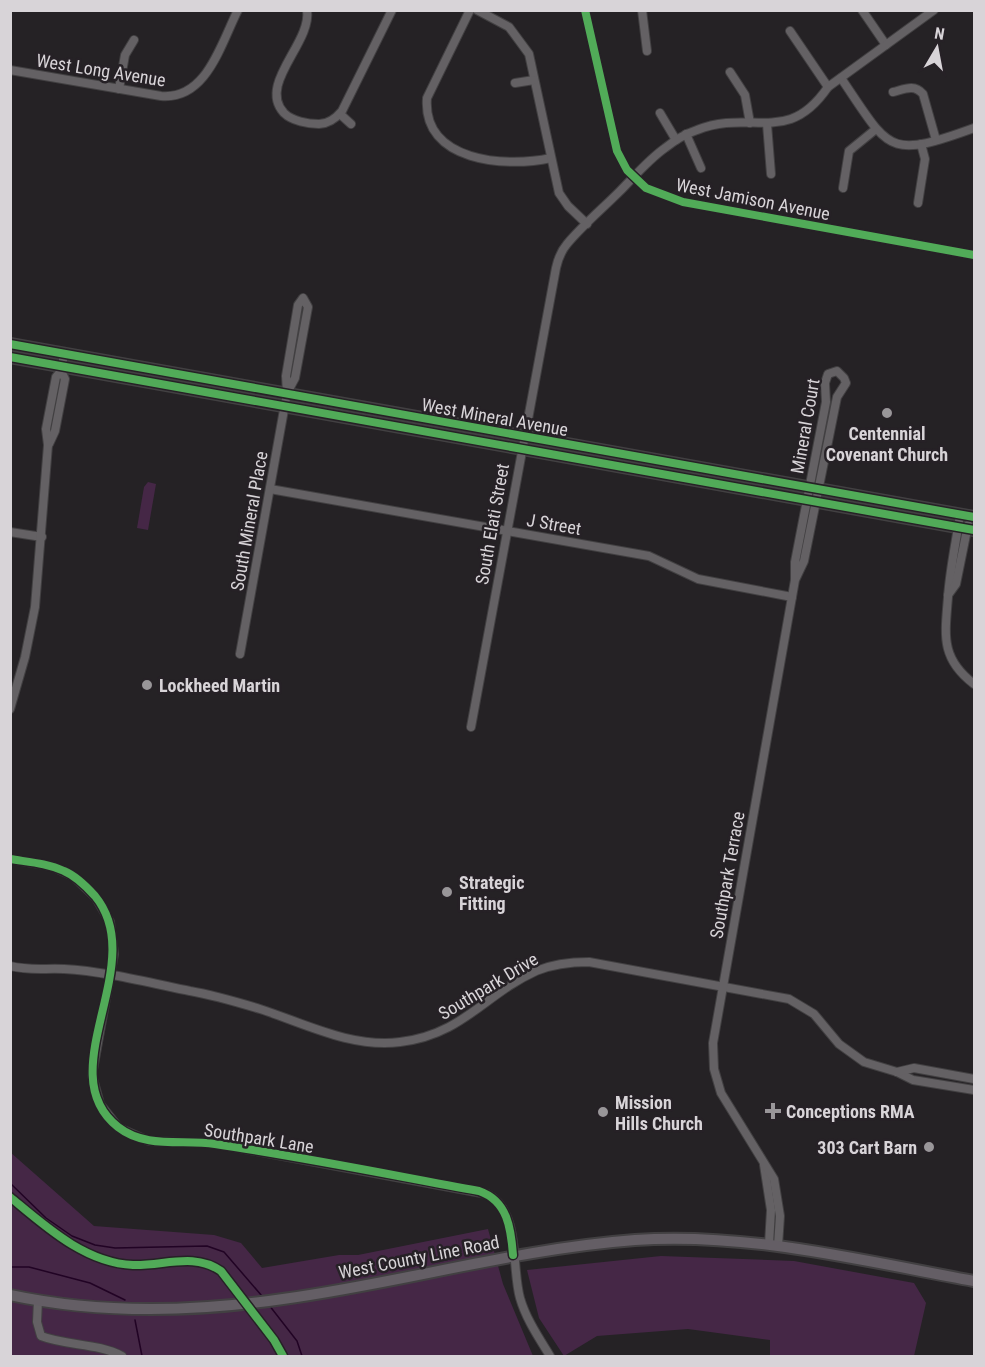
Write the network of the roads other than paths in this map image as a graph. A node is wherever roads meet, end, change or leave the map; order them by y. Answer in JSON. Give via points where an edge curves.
{"nodes":[{"id":1,"x":238,"y":10,"type":"edge"},
{"id":2,"x":308,"y":10,"type":"edge"},
{"id":3,"x":392,"y":10,"type":"edge"},
{"id":4,"x":470,"y":10,"type":"edge"},
{"id":5,"x":477,"y":10,"type":"edge"},
{"id":6,"x":585,"y":10,"type":"edge"},
{"id":7,"x":642,"y":10,"type":"edge"},
{"id":8,"x":862,"y":10,"type":"edge"},
{"id":9,"x":934,"y":10,"type":"edge"},
{"id":10,"x":790,"y":31,"type":"dead end"},
{"id":11,"x":134,"y":40,"type":"dead end"},
{"id":12,"x":886,"y":45,"type":"junction"},
{"id":13,"x":647,"y":51,"type":"dead end"},
{"id":14,"x":10,"y":70,"type":"edge"},
{"id":15,"x":730,"y":72,"type":"dead end"},
{"id":16,"x":841,"y":78,"type":"junction"},
{"id":17,"x":534,"y":80,"type":"junction"},
{"id":18,"x":515,"y":83,"type":"dead end"},
{"id":19,"x":828,"y":87,"type":"junction"},
{"id":20,"x":119,"y":89,"type":"junction"},
{"id":21,"x":893,"y":92,"type":"dead end"},
{"id":22,"x":660,"y":113,"type":"dead end"},
{"id":23,"x":340,"y":114,"type":"junction"},
{"id":24,"x":750,"y":123,"type":"junction"},
{"id":25,"x":351,"y":124,"type":"dead end"},
{"id":26,"x":767,"y":124,"type":"junction"},
{"id":27,"x":975,"y":128,"type":"edge"},
{"id":28,"x":876,"y":129,"type":"junction"},
{"id":29,"x":686,"y":134,"type":"junction"},
{"id":30,"x":676,"y":140,"type":"junction"},
{"id":31,"x":936,"y":140,"type":"junction"},
{"id":32,"x":921,"y":144,"type":"junction"},
{"id":33,"x":551,"y":158,"type":"junction"},
{"id":34,"x":701,"y":168,"type":"dead end"},
{"id":35,"x":771,"y":174,"type":"dead end"},
{"id":36,"x":634,"y":177,"type":"junction"},
{"id":37,"x":843,"y":188,"type":"dead end"},
{"id":38,"x":918,"y":203,"type":"dead end"},
{"id":39,"x":587,"y":224,"type":"junction"},
{"id":40,"x":975,"y":255,"type":"edge"},
{"id":41,"x":10,"y":344,"type":"edge"},
{"id":42,"x":64,"y":354,"type":"junction"},
{"id":43,"x":10,"y":357,"type":"edge"},
{"id":44,"x":61,"y":369,"type":"junction"},
{"id":45,"x":287,"y":393,"type":"junction"},
{"id":46,"x":285,"y":406,"type":"junction"},
{"id":47,"x":524,"y":437,"type":"junction"},
{"id":48,"x":521,"y":449,"type":"junction"},
{"id":49,"x":270,"y":489,"type":"junction"},
{"id":50,"x":814,"y":489,"type":"junction"},
{"id":51,"x":811,"y":501,"type":"junction"},
{"id":52,"x":968,"y":516,"type":"edge"},
{"id":53,"x":967,"y":528,"type":"edge"},
{"id":54,"x":506,"y":531,"type":"junction"},
{"id":55,"x":10,"y":532,"type":"edge"},
{"id":56,"x":42,"y":537,"type":"junction"},
{"id":57,"x":792,"y":597,"type":"junction"},
{"id":58,"x":240,"y":654,"type":"dead end"},
{"id":59,"x":975,"y":684,"type":"edge"},
{"id":60,"x":10,"y":709,"type":"edge"},
{"id":61,"x":471,"y":727,"type":"dead end"},
{"id":62,"x":10,"y":859,"type":"edge"},
{"id":63,"x":10,"y":966,"type":"edge"},
{"id":64,"x":109,"y":977,"type":"junction"},
{"id":65,"x":723,"y":986,"type":"junction"},
{"id":66,"x":897,"y":1072,"type":"junction"},
{"id":67,"x":975,"y":1079,"type":"edge"},
{"id":68,"x":975,"y":1090,"type":"edge"},
{"id":69,"x":773,"y":1245,"type":"junction"},
{"id":70,"x":513,"y":1255,"type":"junction"},
{"id":71,"x":975,"y":1281,"type":"edge"},
{"id":72,"x":10,"y":1295,"type":"edge"},
{"id":73,"x":38,"y":1300,"type":"junction"},
{"id":74,"x":122,"y":1356,"type":"edge"},
{"id":75,"x":550,"y":1356,"type":"edge"}],
"edges":[{"from":1,"to":20,"type":"street","name":"West Long Avenue","via":[[205,75],[187,92],[167,97]]},
{"from":2,"to":23,"type":"street","via":[[307,26],[276,90],[282,111],[297,121],[320,124]]},
{"from":3,"to":23,"type":"street"},
{"from":4,"to":33,"type":"street","via":[[427,98],[433,129],[449,147],[470,155],[519,164]]},
{"from":5,"to":17,"type":"street","via":[[517,36],[529,54]]},
{"from":6,"to":36,"type":"street","name":"West Jamison Avenue","via":[[616,151]]},
{"from":7,"to":13,"type":"street"},
{"from":8,"to":12,"type":"street"},
{"from":9,"to":12,"type":"street","name":"South Elati Street"},
{"from":10,"to":19,"type":"street"},
{"from":11,"to":20,"type":"street","via":[[127,49]]},
{"from":12,"to":16,"type":"street","name":"South Elati Street"},
{"from":14,"to":20,"type":"street","name":"West Long Avenue"},
{"from":15,"to":24,"type":"street","via":[[745,95]]},
{"from":16,"to":19,"type":"street","name":"South Elati Street"},
{"from":16,"to":28,"type":"street"},
{"from":17,"to":18,"type":"street"},
{"from":17,"to":33,"type":"street"},
{"from":19,"to":26,"type":"street","name":"South Elati Street","via":[[818,101],[796,118]]},
{"from":21,"to":31,"type":"street","via":[[913,87],[923,94]]},
{"from":22,"to":30,"type":"street"},
{"from":23,"to":25,"type":"street"},
{"from":24,"to":26,"type":"street","name":"South Elati Street"},
{"from":24,"to":29,"type":"street","name":"South Elati Street","via":[[717,124]]},
{"from":26,"to":35,"type":"street"},
{"from":27,"to":31,"type":"street"},
{"from":28,"to":32,"type":"street","via":[[898,145]]},
{"from":28,"to":37,"type":"street","via":[[849,150]]},
{"from":29,"to":30,"type":"street","name":"South Elati Street"},
{"from":29,"to":34,"type":"street"},
{"from":30,"to":36,"type":"street","name":"South Elati Street"},
{"from":31,"to":32,"type":"street"},
{"from":32,"to":38,"type":"street","via":[[925,159]]},
{"from":33,"to":39,"type":"street","via":[[562,200]]},
{"from":36,"to":39,"type":"street","name":"South Elati Street"},
{"from":36,"to":40,"type":"street","name":"West Jamison Avenue","via":[[646,188],[683,202]]},
{"from":39,"to":47,"type":"street","name":"South Elati Street","via":[[566,245],[557,261]]},
{"from":41,"to":42,"type":"main road","name":"West Mineral Avenue"},
{"from":42,"to":44,"type":"street"},
{"from":42,"to":45,"type":"main road","name":"West Mineral Avenue"},
{"from":43,"to":44,"type":"main road","name":"West Mineral Avenue"},
{"from":44,"to":46,"type":"main road","name":"West Mineral Avenue"},
{"from":44,"to":56,"type":"street","via":[[65,379],[55,431],[48,445]]},
{"from":45,"to":45,"type":"street","name":"South Mineral Place","via":[[295,378],[308,307],[303,298],[298,305],[286,376]]},
{"from":45,"to":46,"type":"street","name":"South Mineral Place"},
{"from":45,"to":47,"type":"main road","name":"West Mineral Avenue"},
{"from":46,"to":48,"type":"main road","name":"West Mineral Avenue"},
{"from":46,"to":49,"type":"street","name":"South Mineral Place"},
{"from":47,"to":48,"type":"street","name":"South Elati Street"},
{"from":47,"to":50,"type":"main road","name":"West Mineral Avenue"},
{"from":48,"to":51,"type":"main road","name":"West Mineral Avenue"},
{"from":48,"to":54,"type":"street","name":"South Elati Street"},
{"from":49,"to":54,"type":"street","name":"J Street"},
{"from":49,"to":58,"type":"street","name":"South Mineral Place"},
{"from":50,"to":50,"type":"street","name":"Mineral Court","via":[[837,398],[846,383],[837,371],[826,378]]},
{"from":50,"to":51,"type":"street","name":"Mineral Court"},
{"from":50,"to":52,"type":"main road","name":"West Mineral Avenue"},
{"from":51,"to":53,"type":"main road","name":"West Mineral Avenue"},
{"from":51,"to":57,"type":"street","name":"Southpark Terrace","via":[[804,561]]},
{"from":52,"to":53,"type":"street"},
{"from":53,"to":59,"type":"street","via":[[956,584],[948,595],[944,627],[947,648],[958,668]]},
{"from":54,"to":57,"type":"street","name":"J Street","via":[[649,556],[698,579]]},
{"from":54,"to":61,"type":"street","name":"South Elati Street"},
{"from":55,"to":56,"type":"street"},
{"from":56,"to":60,"type":"street","via":[[31,632]]},
{"from":57,"to":65,"type":"street","name":"Southpark Terrace"},
{"from":62,"to":64,"type":"street","name":"Southpark Lane","via":[[64,871],[96,898],[110,922],[114,941]]},
{"from":63,"to":64,"type":"street","name":"Southpark Drive","via":[[32,971],[65,969]]},
{"from":64,"to":65,"type":"street","name":"Southpark Drive","via":[[219,997],[342,1037],[378,1043],[441,1032],[462,1022],[535,971],[570,962],[608,964]]},
{"from":64,"to":70,"type":"street","name":"Southpark Lane","via":[[92,1075],[100,1104],[119,1128],[148,1141],[212,1143],[479,1191],[501,1206],[510,1227]]},
{"from":65,"to":66,"type":"street","name":"Southpark Drive","via":[[795,1001],[814,1014],[839,1044],[855,1056],[870,1065]]},
{"from":65,"to":69,"type":"street","name":"Southpark Terrace","via":[[713,1043],[716,1076],[728,1109],[771,1173],[778,1193],[780,1216]]},
{"from":66,"to":67,"type":"street","name":"Southpark Drive","via":[[914,1068]]},
{"from":66,"to":68,"type":"street","name":"Southpark Drive","via":[[913,1080]]},
{"from":69,"to":70,"type":"main road","name":"West County Line Road","via":[[666,1238]]},
{"from":69,"to":71,"type":"main road","name":"West County Line Road"},
{"from":70,"to":73,"type":"main road","name":"West County Line Road","via":[[258,1302],[166,1308]]},
{"from":70,"to":75,"type":"street","name":"Southpark Lane","via":[[520,1299]]},
{"from":72,"to":73,"type":"main road","name":"West County Line Road"},
{"from":73,"to":74,"type":"street","via":[[41,1336]]}]}
